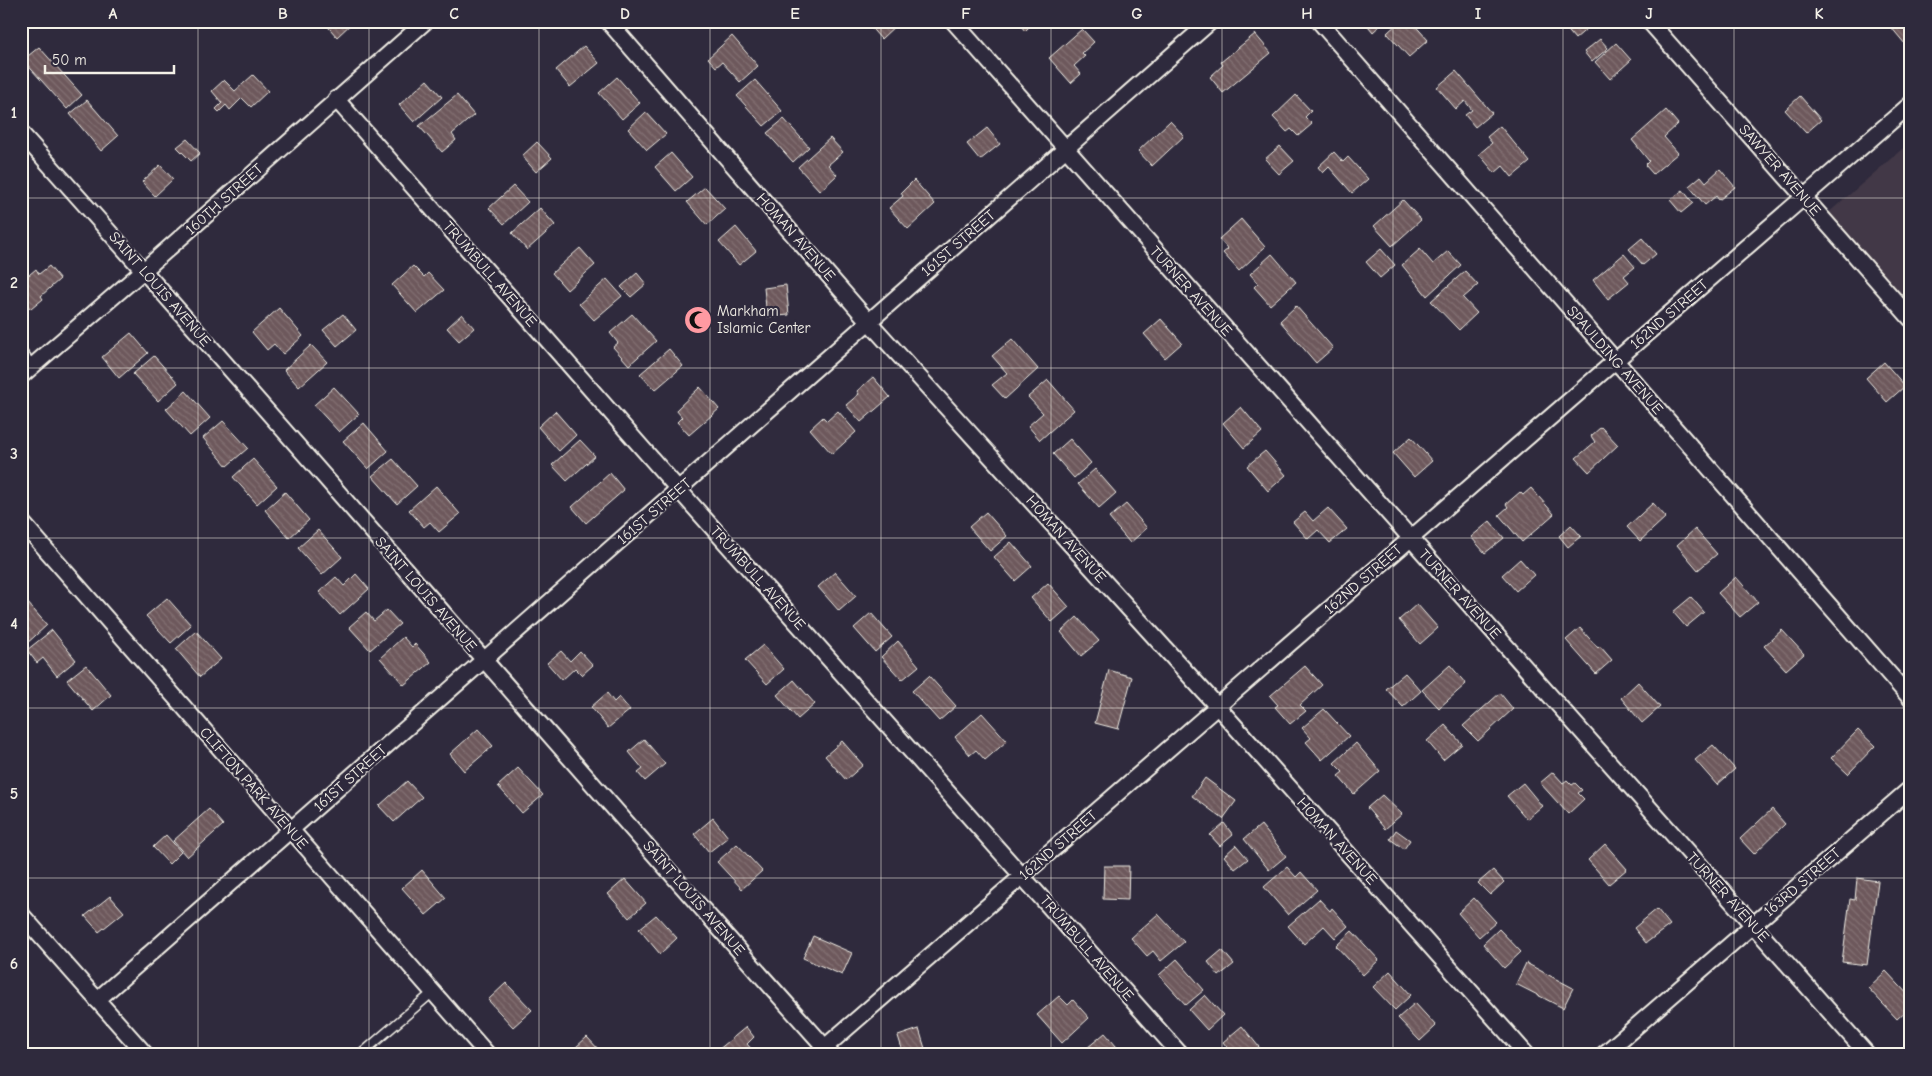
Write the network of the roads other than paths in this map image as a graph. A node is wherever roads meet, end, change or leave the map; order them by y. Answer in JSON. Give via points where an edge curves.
{"nodes":[{"id":1,"x":426,"y":21,"type":"edge"},
{"id":2,"x":608,"y":21,"type":"edge"},
{"id":3,"x":953,"y":21,"type":"edge"},
{"id":4,"x":1210,"y":21,"type":"edge"},
{"id":5,"x":1319,"y":21,"type":"edge"},
{"id":6,"x":1649,"y":21,"type":"edge"},
{"id":7,"x":336,"y":99,"type":"junction"},
{"id":8,"x":1911,"y":104,"type":"edge"},
{"id":9,"x":21,"y":133,"type":"edge"},
{"id":10,"x":1066,"y":149,"type":"junction"},
{"id":11,"x":1804,"y":196,"type":"junction"},
{"id":12,"x":144,"y":270,"type":"junction"},
{"id":13,"x":1911,"y":319,"type":"edge"},
{"id":14,"x":869,"y":322,"type":"junction"},
{"id":15,"x":21,"y":352,"type":"edge"},
{"id":16,"x":1615,"y":360,"type":"junction"},
{"id":17,"x":27,"y":371,"type":"edge"},
{"id":18,"x":679,"y":490,"type":"junction"},
{"id":19,"x":21,"y":520,"type":"edge"},
{"id":20,"x":1411,"y":538,"type":"junction"},
{"id":21,"x":483,"y":660,"type":"junction"},
{"id":22,"x":1911,"y":699,"type":"edge"},
{"id":23,"x":1217,"y":706,"type":"junction"},
{"id":24,"x":1911,"y":788,"type":"edge"},
{"id":25,"x":291,"y":830,"type":"junction"},
{"id":26,"x":1023,"y":875,"type":"junction"},
{"id":27,"x":21,"y":914,"type":"edge"},
{"id":28,"x":1753,"y":925,"type":"junction"},
{"id":29,"x":433,"y":992,"type":"junction"},
{"id":30,"x":98,"y":1000,"type":"junction"},
{"id":31,"x":824,"y":1052,"type":"edge"},
{"id":32,"x":146,"y":1055,"type":"edge"},
{"id":33,"x":360,"y":1055,"type":"edge"},
{"id":34,"x":488,"y":1055,"type":"edge"},
{"id":35,"x":1181,"y":1055,"type":"edge"},
{"id":36,"x":1527,"y":1055,"type":"edge"},
{"id":37,"x":1603,"y":1055,"type":"edge"},
{"id":38,"x":1868,"y":1055,"type":"edge"}],
"edges":[{"from":1,"to":7,"type":"street","name":"160TH STREET"},
{"from":2,"to":14,"type":"street","name":"HOMAN AVENUE"},
{"from":3,"to":10,"type":"street","name":"TURNER AVENUE"},
{"from":4,"to":10,"type":"street","name":"161ST STREET"},
{"from":5,"to":16,"type":"street","name":"SPAULDING AVENUE"},
{"from":6,"to":11,"type":"street","name":"SAWYER AVENUE"},
{"from":7,"to":12,"type":"street","name":"160TH STREET"},
{"from":7,"to":18,"type":"street","name":"TRUMBULL AVENUE"},
{"from":8,"to":11,"type":"street","name":"162ND STREET"},
{"from":9,"to":12,"type":"street","name":"SAINT LOUIS AVENUE"},
{"from":10,"to":14,"type":"street","name":"161ST STREET"},
{"from":10,"to":20,"type":"street","name":"TURNER AVENUE"},
{"from":11,"to":13,"type":"street","name":"SAWYER AVENUE"},
{"from":11,"to":16,"type":"street","name":"162ND STREET"},
{"from":12,"to":17,"type":"street","name":"160TH STREET"},
{"from":12,"to":21,"type":"street","name":"SAINT LOUIS AVENUE"},
{"from":14,"to":18,"type":"street","name":"161ST STREET"},
{"from":14,"to":23,"type":"street","name":"HOMAN AVENUE"},
{"from":15,"to":17,"type":"lane"},
{"from":16,"to":20,"type":"street","name":"162ND STREET"},
{"from":16,"to":22,"type":"street","name":"SPAULDING AVENUE"},
{"from":18,"to":21,"type":"street","name":"161ST STREET"},
{"from":18,"to":26,"type":"street","name":"TRUMBULL AVENUE"},
{"from":19,"to":25,"type":"street","name":"CLIFTON PARK AVENUE"},
{"from":20,"to":23,"type":"street","name":"162ND STREET"},
{"from":20,"to":28,"type":"street","name":"TURNER AVENUE"},
{"from":21,"to":25,"type":"street","name":"161ST STREET"},
{"from":21,"to":31,"type":"street","name":"SAINT LOUIS AVENUE"},
{"from":23,"to":26,"type":"street","name":"162ND STREET"},
{"from":23,"to":36,"type":"street","name":"HOMAN AVENUE"},
{"from":24,"to":28,"type":"street","name":"163RD STREET"},
{"from":25,"to":29,"type":"street","name":"CLIFTON PARK AVENUE"},
{"from":25,"to":30,"type":"street","name":"161ST STREET"},
{"from":26,"to":31,"type":"street","name":"162ND STREET"},
{"from":26,"to":35,"type":"street","name":"TRUMBULL AVENUE"},
{"from":27,"to":30,"type":"street"},
{"from":28,"to":37,"type":"street","name":"163RD STREET"},
{"from":28,"to":38,"type":"street","name":"TURNER AVENUE"},
{"from":29,"to":33,"type":"lane"},
{"from":29,"to":34,"type":"street","name":"CLIFTON PARK AVENUE"},
{"from":30,"to":32,"type":"street"}]}
